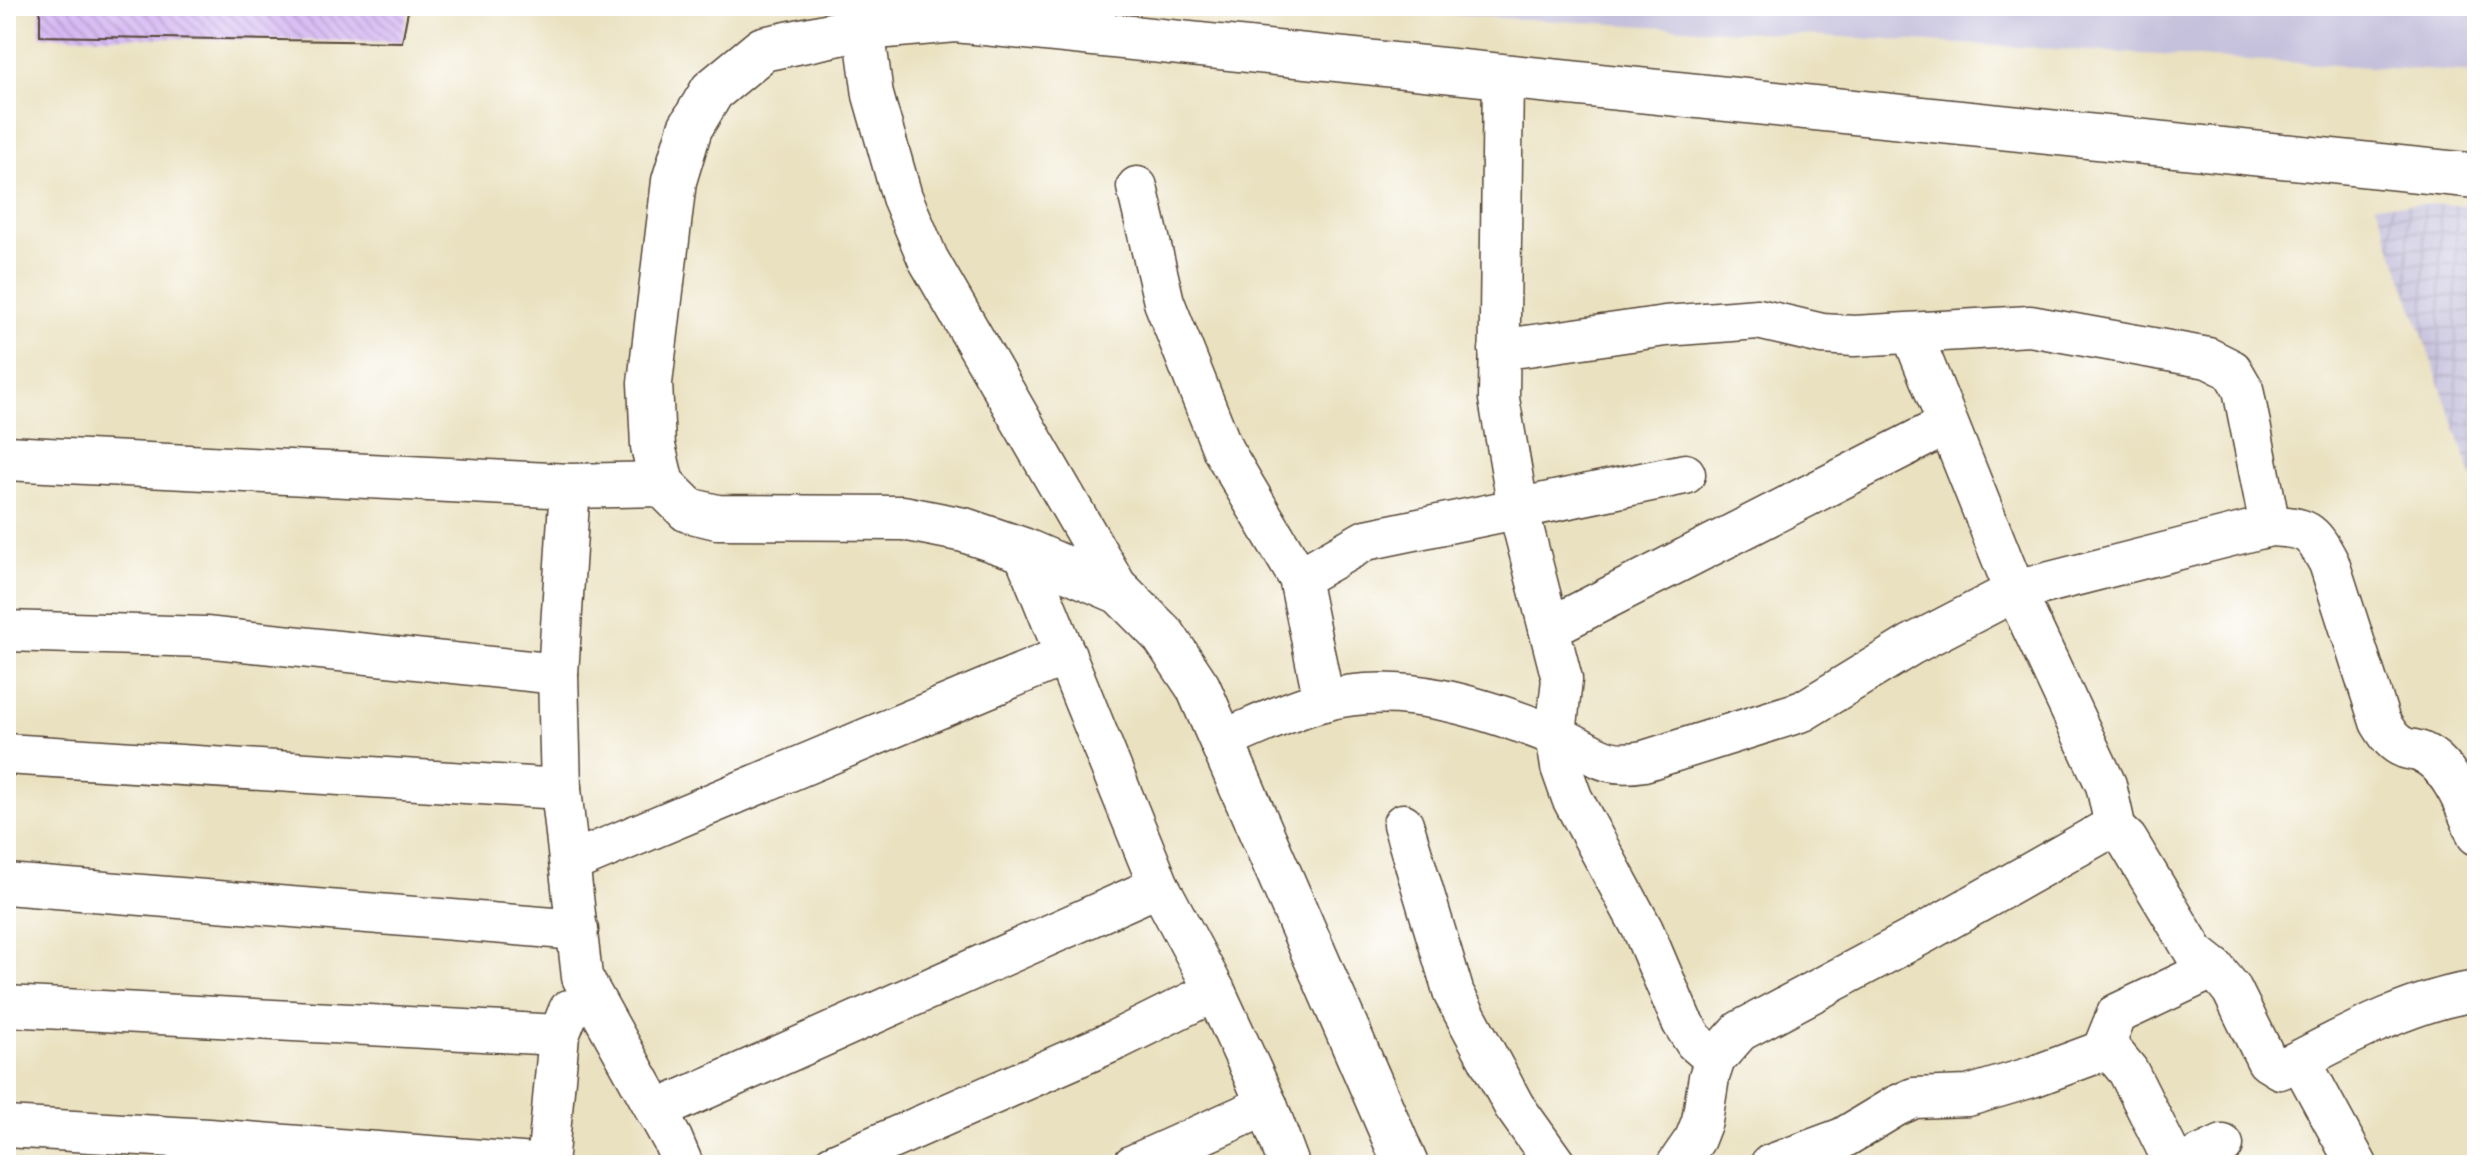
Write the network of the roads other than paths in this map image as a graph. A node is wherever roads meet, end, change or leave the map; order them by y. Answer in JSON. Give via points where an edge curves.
{"nodes":[{"id":1,"x":864,"y":28,"type":"junction"},
{"id":2,"x":1503,"y":76,"type":"junction"},
{"id":3,"x":2477,"y":176,"type":"edge"},
{"id":4,"x":1137,"y":187,"type":"dead end"},
{"id":5,"x":1912,"y":334,"type":"junction"},
{"id":6,"x":1499,"y":350,"type":"junction"},
{"id":7,"x":1931,"y":433,"type":"dead end"},
{"id":8,"x":6,"y":458,"type":"edge"},
{"id":9,"x":1685,"y":474,"type":"dead end"},
{"id":10,"x":662,"y":484,"type":"junction"},
{"id":11,"x":570,"y":486,"type":"junction"},
{"id":12,"x":1518,"y":508,"type":"junction"},
{"id":13,"x":2270,"y":526,"type":"junction"},
{"id":14,"x":1023,"y":550,"type":"junction"},
{"id":15,"x":1299,"y":578,"type":"junction"},
{"id":16,"x":2015,"y":591,"type":"junction"},
{"id":17,"x":1120,"y":592,"type":"junction"},
{"id":18,"x":1549,"y":628,"type":"junction"},
{"id":19,"x":6,"y":631,"type":"edge"},
{"id":20,"x":1066,"y":655,"type":"junction"},
{"id":21,"x":558,"y":674,"type":"junction"},
{"id":22,"x":1324,"y":701,"type":"junction"},
{"id":23,"x":1556,"y":735,"type":"junction"},
{"id":24,"x":1221,"y":741,"type":"junction"},
{"id":25,"x":6,"y":754,"type":"edge"},
{"id":26,"x":561,"y":789,"type":"junction"},
{"id":27,"x":1403,"y":824,"type":"dead end"},
{"id":28,"x":2116,"y":830,"type":"junction"},
{"id":29,"x":2477,"y":835,"type":"edge"},
{"id":30,"x":570,"y":863,"type":"junction"},
{"id":31,"x":6,"y":884,"type":"edge"},
{"id":32,"x":1159,"y":886,"type":"junction"},
{"id":33,"x":578,"y":930,"type":"junction"},
{"id":34,"x":2214,"y":968,"type":"junction"},
{"id":35,"x":582,"y":977,"type":"junction"},
{"id":36,"x":1215,"y":991,"type":"junction"},
{"id":37,"x":2477,"y":991,"type":"edge"},
{"id":38,"x":6,"y":1006,"type":"edge"},
{"id":39,"x":559,"y":1035,"type":"junction"},
{"id":40,"x":2102,"y":1051,"type":"junction"},
{"id":41,"x":1715,"y":1059,"type":"junction"},
{"id":42,"x":2300,"y":1060,"type":"junction"},
{"id":43,"x":1267,"y":1105,"type":"junction"},
{"id":44,"x":656,"y":1111,"type":"junction"},
{"id":45,"x":6,"y":1127,"type":"edge"},
{"id":46,"x":2223,"y":1145,"type":"dead end"},
{"id":47,"x":1839,"y":1153,"type":"edge"},
{"id":48,"x":548,"y":1165,"type":"edge"},
{"id":49,"x":683,"y":1165,"type":"edge"},
{"id":50,"x":832,"y":1165,"type":"edge"},
{"id":51,"x":1133,"y":1165,"type":"edge"},
{"id":52,"x":1289,"y":1165,"type":"edge"},
{"id":53,"x":1406,"y":1165,"type":"edge"},
{"id":54,"x":1556,"y":1165,"type":"edge"},
{"id":55,"x":1677,"y":1165,"type":"edge"},
{"id":56,"x":1770,"y":1165,"type":"edge"},
{"id":57,"x":2177,"y":1165,"type":"edge"},
{"id":58,"x":2357,"y":1165,"type":"edge"}],
"edges":[{"from":1,"to":2,"type":"street","via":[[956,20]]},
{"from":1,"to":10,"type":"street","via":[[763,49],[712,91],[690,128],[674,181],[650,383],[653,446]]},
{"from":1,"to":17,"type":"street","via":[[873,95],[902,197],[928,259]]},
{"from":2,"to":3,"type":"street"},
{"from":2,"to":6,"type":"street"},
{"from":4,"to":15,"type":"street","via":[[1164,302],[1223,450]]},
{"from":5,"to":6,"type":"street","via":[[1822,334],[1758,319],[1665,326]]},
{"from":5,"to":13,"type":"street","via":[[2030,326],[2177,351],[2232,370],[2243,389]]},
{"from":5,"to":16,"type":"street"},
{"from":6,"to":12,"type":"street","via":[[1499,399]]},
{"from":7,"to":18,"type":"street"},
{"from":8,"to":11,"type":"street"},
{"from":9,"to":12,"type":"street"},
{"from":10,"to":11,"type":"street"},
{"from":10,"to":14,"type":"street","via":[[688,510],[717,517],[903,518],[964,530]]},
{"from":11,"to":21,"type":"street"},
{"from":12,"to":15,"type":"street","via":[[1366,540]]},
{"from":12,"to":18,"type":"street"},
{"from":13,"to":16,"type":"street"},
{"from":13,"to":29,"type":"street","via":[[2301,527],[2317,540],[2380,722],[2392,741],[2438,763],[2465,803]]},
{"from":14,"to":17,"type":"street"},
{"from":14,"to":20,"type":"street"},
{"from":15,"to":22,"type":"street"},
{"from":16,"to":23,"type":"street","via":[[1911,645],[1803,711],[1626,764],[1609,763]]},
{"from":16,"to":28,"type":"street","via":[[2106,785]]},
{"from":17,"to":24,"type":"street","via":[[1164,636],[1198,687]]},
{"from":18,"to":23,"type":"street","via":[[1562,679]]},
{"from":19,"to":21,"type":"street","via":[[205,637]]},
{"from":20,"to":30,"type":"street"},
{"from":20,"to":32,"type":"street"},
{"from":21,"to":26,"type":"street"},
{"from":22,"to":23,"type":"street","via":[[1375,692],[1420,696]]},
{"from":22,"to":24,"type":"street"},
{"from":23,"to":41,"type":"street","via":[[1572,798],[1643,930],[1682,1022]]},
{"from":24,"to":53,"type":"street"},
{"from":25,"to":26,"type":"street"},
{"from":26,"to":30,"type":"street"},
{"from":27,"to":54,"type":"street","via":[[1454,994],[1514,1106]]},
{"from":28,"to":34,"type":"street","via":[[2195,953]]},
{"from":28,"to":41,"type":"street","via":[[2103,832],[1740,1031]]},
{"from":30,"to":33,"type":"street"},
{"from":31,"to":33,"type":"street"},
{"from":32,"to":36,"type":"street"},
{"from":32,"to":44,"type":"street"},
{"from":33,"to":35,"type":"street"},
{"from":34,"to":40,"type":"street","via":[[2117,1014]]},
{"from":34,"to":42,"type":"street","via":[[2232,990],[2267,1061],[2280,1069]]},
{"from":35,"to":39,"type":"street"},
{"from":35,"to":44,"type":"street"},
{"from":36,"to":43,"type":"street"},
{"from":36,"to":50,"type":"street"},
{"from":37,"to":42,"type":"street","via":[[2399,1014]]},
{"from":38,"to":39,"type":"street"},
{"from":39,"to":48,"type":"street"},
{"from":40,"to":47,"type":"street","via":[[1968,1096],[1914,1098]]},
{"from":40,"to":57,"type":"street","via":[[2114,1054],[2128,1071]]},
{"from":41,"to":55,"type":"street","via":[[1702,1121]]},
{"from":42,"to":58,"type":"street"},
{"from":43,"to":51,"type":"street"},
{"from":43,"to":52,"type":"street"},
{"from":44,"to":49,"type":"street"},
{"from":45,"to":48,"type":"street"},
{"from":46,"to":57,"type":"street"},
{"from":47,"to":56,"type":"street"}]}
